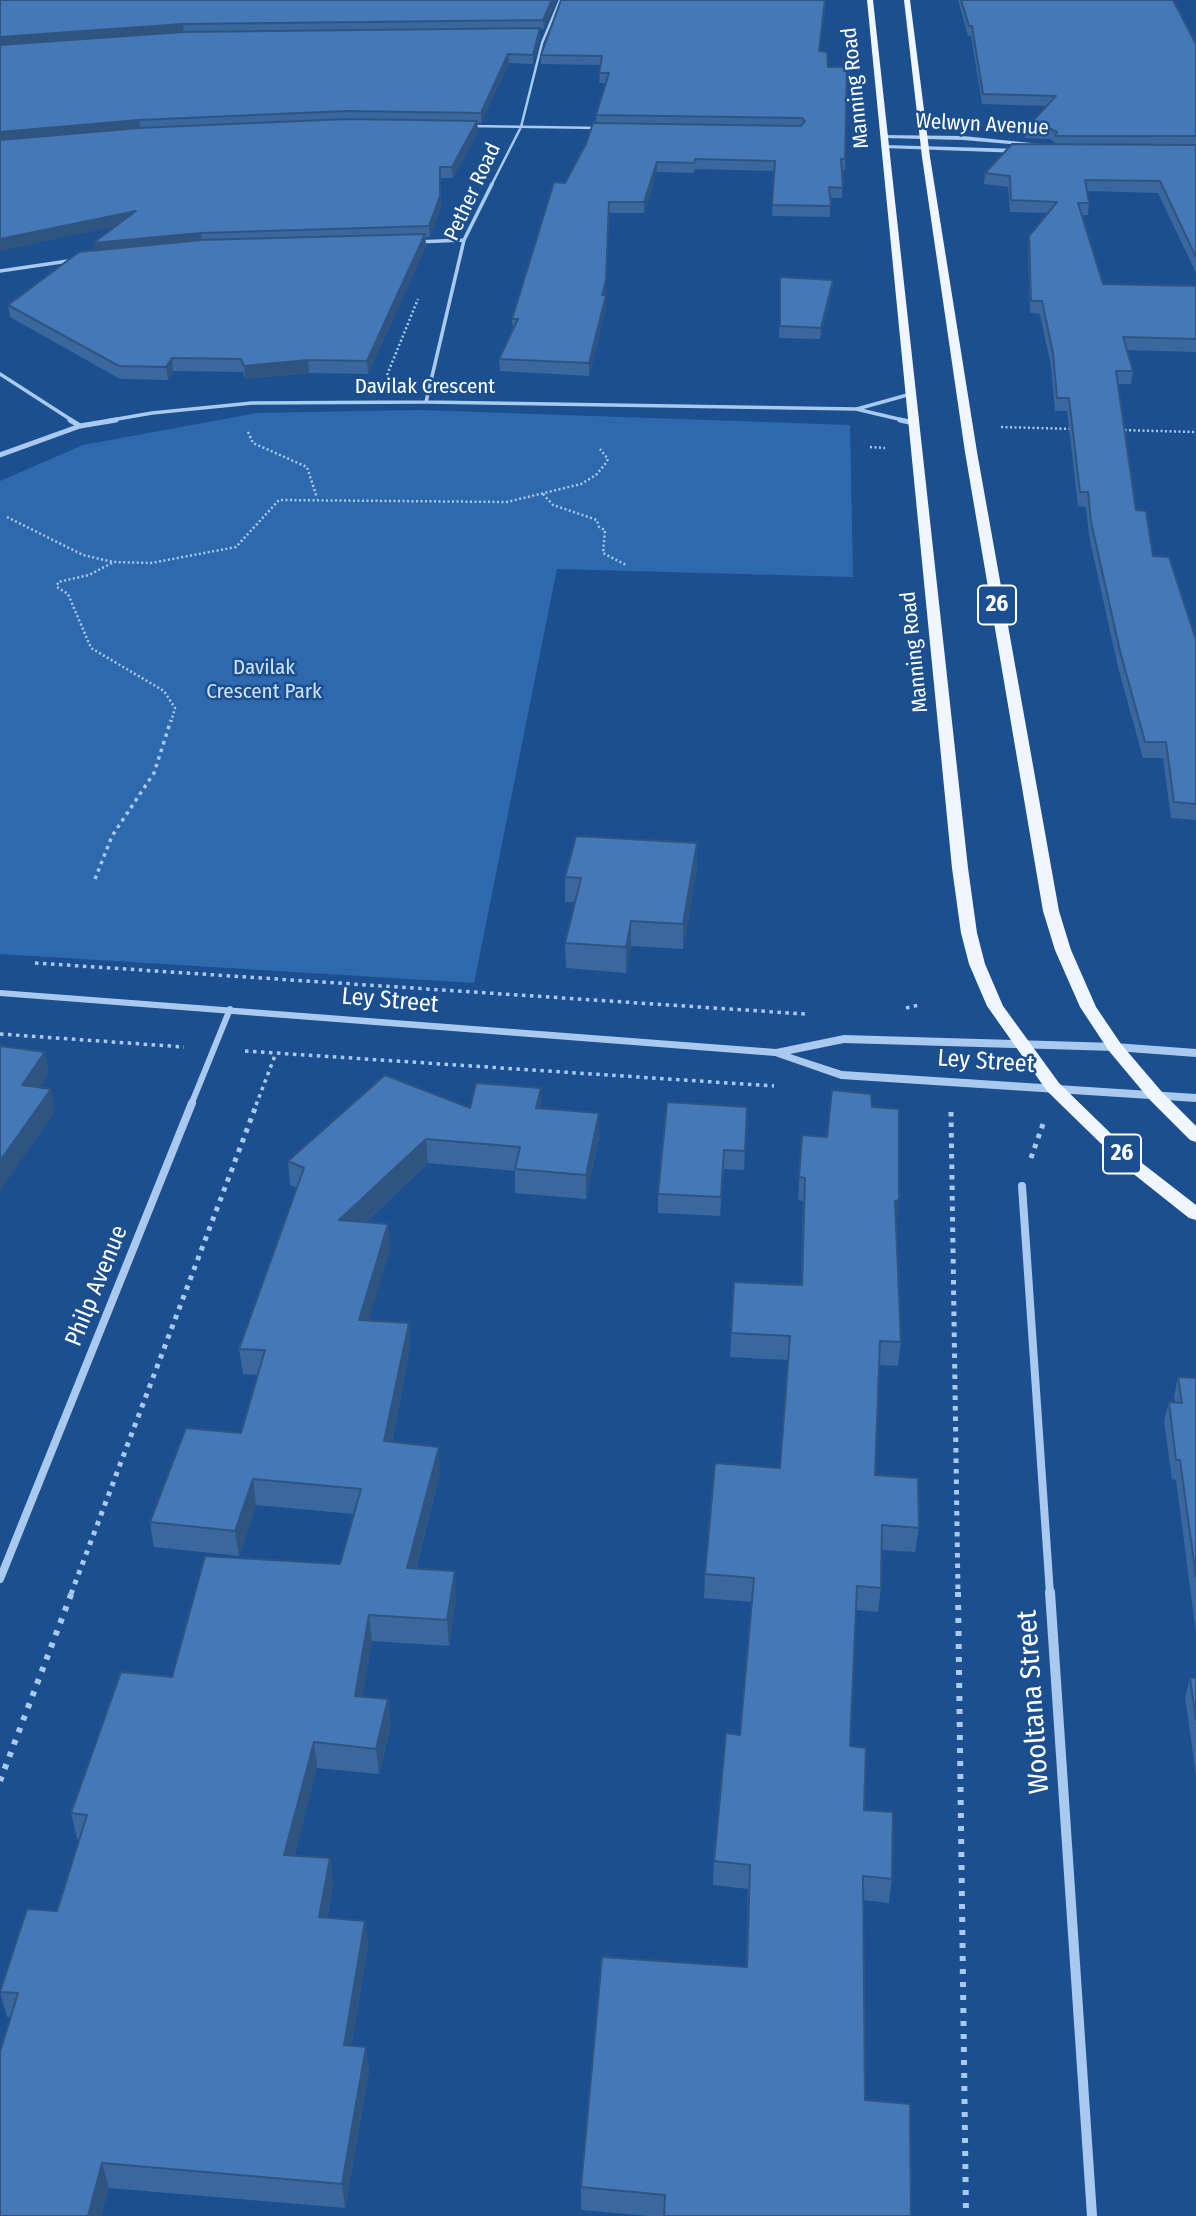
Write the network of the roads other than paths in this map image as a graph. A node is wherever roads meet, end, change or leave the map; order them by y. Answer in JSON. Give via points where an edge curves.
{"nodes":[{"id":1,"x":560,"y":0,"type":"edge"},
{"id":2,"x":870,"y":0,"type":"edge"},
{"id":3,"x":907,"y":0,"type":"edge"},
{"id":4,"x":533,"y":33,"type":"edge"},
{"id":5,"x":545,"y":33,"type":"junction"},
{"id":6,"x":468,"y":126,"type":"edge"},
{"id":7,"x":521,"y":127,"type":"junction"},
{"id":8,"x":612,"y":128,"type":"edge"},
{"id":9,"x":885,"y":141,"type":"junction"},
{"id":10,"x":925,"y":142,"type":"junction"},
{"id":11,"x":464,"y":240,"type":"junction"},
{"id":12,"x":415,"y":242,"type":"edge"},
{"id":13,"x":77,"y":260,"type":"edge"},
{"id":14,"x":0,"y":271,"type":"edge"},
{"id":15,"x":0,"y":374,"type":"edge"},
{"id":16,"x":911,"y":394,"type":"junction"},
{"id":17,"x":426,"y":401,"type":"junction"},
{"id":18,"x":856,"y":409,"type":"junction"},
{"id":19,"x":914,"y":423,"type":"junction"},
{"id":20,"x":80,"y":426,"type":"junction"},
{"id":21,"x":0,"y":455,"type":"edge"},
{"id":22,"x":0,"y":993,"type":"edge"},
{"id":23,"x":230,"y":1009,"type":"junction"},
{"id":24,"x":1023,"y":1045,"type":"junction"},
{"id":25,"x":1115,"y":1047,"type":"junction"},
{"id":26,"x":776,"y":1053,"type":"junction"},
{"id":27,"x":1196,"y":1053,"type":"edge"},
{"id":28,"x":1053,"y":1087,"type":"junction"},
{"id":29,"x":1156,"y":1096,"type":"junction"},
{"id":30,"x":1196,"y":1098,"type":"edge"},
{"id":31,"x":1196,"y":1136,"type":"edge"},
{"id":32,"x":1022,"y":1186,"type":"road end"},
{"id":33,"x":1196,"y":1214,"type":"edge"},
{"id":34,"x":0,"y":1579,"type":"edge"},
{"id":35,"x":1093,"y":2216,"type":"edge"}],
"edges":[{"from":1,"to":5,"type":"street","name":"Pether Road"},
{"from":2,"to":9,"type":"main road","name":"Manning Road","number":"26"},
{"from":3,"to":10,"type":"main road","number":"26"},
{"from":4,"to":5,"type":"street"},
{"from":5,"to":7,"type":"street","name":"Pether Road"},
{"from":6,"to":7,"type":"street"},
{"from":7,"to":8,"type":"street"},
{"from":7,"to":11,"type":"street","name":"Pether Road"},
{"from":9,"to":10,"type":"street","name":"Welwyn Avenue"},
{"from":9,"to":10,"type":"street","name":"Welwyn Avenue"},
{"from":9,"to":16,"type":"main road","name":"Manning Road","number":"26"},
{"from":10,"to":10,"type":"street","name":"Welwyn Avenue","via":[[1046,143],[1078,149],[1049,151]]},
{"from":10,"to":25,"type":"main road","number":"26","via":[[971,452],[1051,911],[1082,996]]},
{"from":11,"to":12,"type":"street"},
{"from":11,"to":17,"type":"street","name":"Pether Road"},
{"from":13,"to":14,"type":"street"},
{"from":15,"to":20,"type":"street"},
{"from":16,"to":18,"type":"street","name":"Davilak Crescent"},
{"from":16,"to":19,"type":"main road","name":"Manning Road","number":"26"},
{"from":17,"to":18,"type":"street","name":"Davilak Crescent"},
{"from":17,"to":20,"type":"street","name":"Davilak Crescent","via":[[236,404]]},
{"from":18,"to":19,"type":"street","name":"Davilak Crescent"},
{"from":19,"to":24,"type":"main road","name":"Manning Road","number":"26","via":[[969,933],[995,1006]]},
{"from":20,"to":21,"type":"street","name":"Davilak Crescent"},
{"from":22,"to":23,"type":"street","name":"Ley Street"},
{"from":23,"to":26,"type":"street","name":"Ley Street"},
{"from":23,"to":34,"type":"street","name":"Philp Avenue"},
{"from":24,"to":25,"type":"street","name":"Ley Street"},
{"from":24,"to":26,"type":"street","name":"Ley Street","via":[[844,1039]]},
{"from":24,"to":28,"type":"main road","name":"Manning Road","number":"26"},
{"from":25,"to":27,"type":"street","name":"Ley Street"},
{"from":25,"to":29,"type":"main road","number":"26"},
{"from":26,"to":28,"type":"street","name":"Ley Street","via":[[841,1074]]},
{"from":28,"to":29,"type":"street","name":"Ley Street"},
{"from":28,"to":33,"type":"main road","name":"Manning Road","number":"26","via":[[1132,1164]]},
{"from":29,"to":30,"type":"street","name":"Ley Street"},
{"from":29,"to":31,"type":"main road","number":"26"},
{"from":32,"to":35,"type":"street","name":"Wooltana Street"}]}
